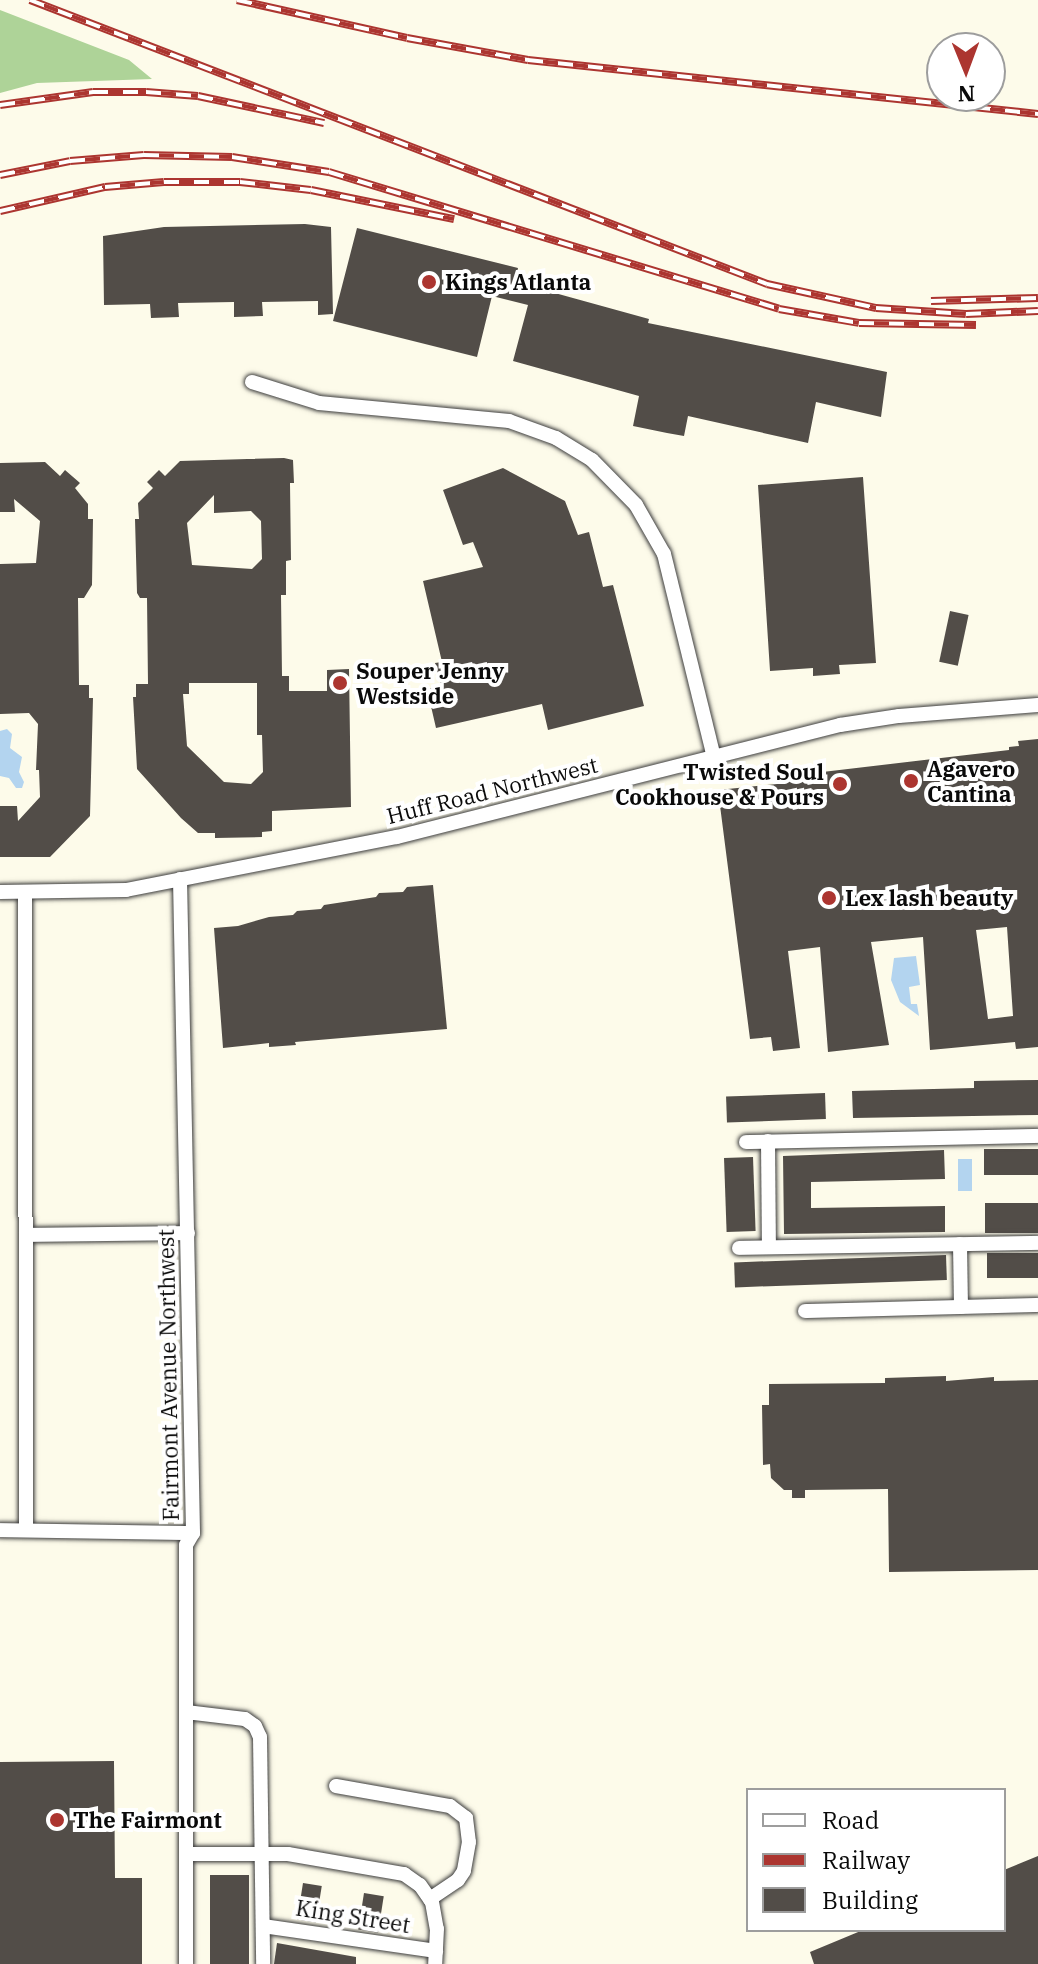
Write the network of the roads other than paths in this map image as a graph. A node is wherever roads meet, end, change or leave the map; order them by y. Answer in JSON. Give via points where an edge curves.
{"nodes":[{"id":1,"x":252,"y":382,"type":"dead end"},
{"id":2,"x":1038,"y":705,"type":"edge"},
{"id":3,"x":714,"y":758,"type":"junction"},
{"id":4,"x":180,"y":879,"type":"junction"},
{"id":5,"x":0,"y":892,"type":"edge"},
{"id":6,"x":25,"y":892,"type":"junction"},
{"id":7,"x":1038,"y":1136,"type":"edge"},
{"id":8,"x":768,"y":1141,"type":"junction"},
{"id":9,"x":746,"y":1142,"type":"dead end"},
{"id":10,"x":188,"y":1233,"type":"junction"},
{"id":11,"x":26,"y":1235,"type":"junction"},
{"id":12,"x":1038,"y":1243,"type":"edge"},
{"id":13,"x":960,"y":1244,"type":"junction"},
{"id":14,"x":769,"y":1247,"type":"junction"},
{"id":15,"x":739,"y":1248,"type":"dead end"},
{"id":16,"x":1038,"y":1305,"type":"edge"},
{"id":17,"x":961,"y":1307,"type":"junction"},
{"id":18,"x":805,"y":1311,"type":"dead end"},
{"id":19,"x":26,"y":1529,"type":"junction"},
{"id":20,"x":0,"y":1530,"type":"edge"},
{"id":21,"x":193,"y":1533,"type":"junction"},
{"id":22,"x":186,"y":1712,"type":"junction"},
{"id":23,"x":336,"y":1786,"type":"dead end"},
{"id":24,"x":186,"y":1854,"type":"junction"},
{"id":25,"x":262,"y":1854,"type":"junction"},
{"id":26,"x":430,"y":1899,"type":"junction"},
{"id":27,"x":263,"y":1926,"type":"junction"},
{"id":28,"x":436,"y":1958,"type":"edge"},
{"id":29,"x":186,"y":1964,"type":"edge"},
{"id":30,"x":263,"y":1964,"type":"edge"}],
"edges":[{"from":1,"to":3,"type":"street","via":[[319,403],[509,421],[556,438],[592,460],[636,505],[664,554]]},
{"from":2,"to":3,"type":"street","name":"Huff Road Northwest","via":[[868,719]]},
{"from":3,"to":4,"type":"street","name":"Huff Road Northwest","via":[[397,837]]},
{"from":4,"to":6,"type":"street","name":"Huff Road Northwest","via":[[126,890]]},
{"from":4,"to":10,"type":"street","name":"Fairmont Avenue Northwest"},
{"from":5,"to":6,"type":"street","name":"Huff Road Northwest"},
{"from":6,"to":11,"type":"street"},
{"from":7,"to":8,"type":"street"},
{"from":8,"to":9,"type":"street"},
{"from":8,"to":14,"type":"street"},
{"from":10,"to":11,"type":"street"},
{"from":10,"to":21,"type":"street","name":"Fairmont Avenue Northwest"},
{"from":11,"to":19,"type":"street"},
{"from":12,"to":13,"type":"street"},
{"from":13,"to":14,"type":"street"},
{"from":13,"to":17,"type":"street"},
{"from":14,"to":15,"type":"street"},
{"from":16,"to":17,"type":"street"},
{"from":17,"to":18,"type":"street"},
{"from":19,"to":20,"type":"street"},
{"from":19,"to":21,"type":"street"},
{"from":21,"to":22,"type":"street","name":"Fairmont Avenue Northwest","via":[[186,1545]]},
{"from":22,"to":24,"type":"street","name":"Fairmont Avenue Northwest"},
{"from":22,"to":25,"type":"street","via":[[226,1715],[255,1726],[261,1751]]},
{"from":23,"to":26,"type":"street","via":[[460,1811],[469,1828],[464,1871]]},
{"from":24,"to":25,"type":"street"},
{"from":24,"to":29,"type":"street","name":"Fairmont Avenue Northwest"},
{"from":25,"to":26,"type":"street","via":[[390,1869],[413,1878]]},
{"from":25,"to":27,"type":"street"},
{"from":26,"to":28,"type":"street","via":[[436,1918]]},
{"from":27,"to":28,"type":"street","name":"King Street"},
{"from":27,"to":30,"type":"street"}]}
